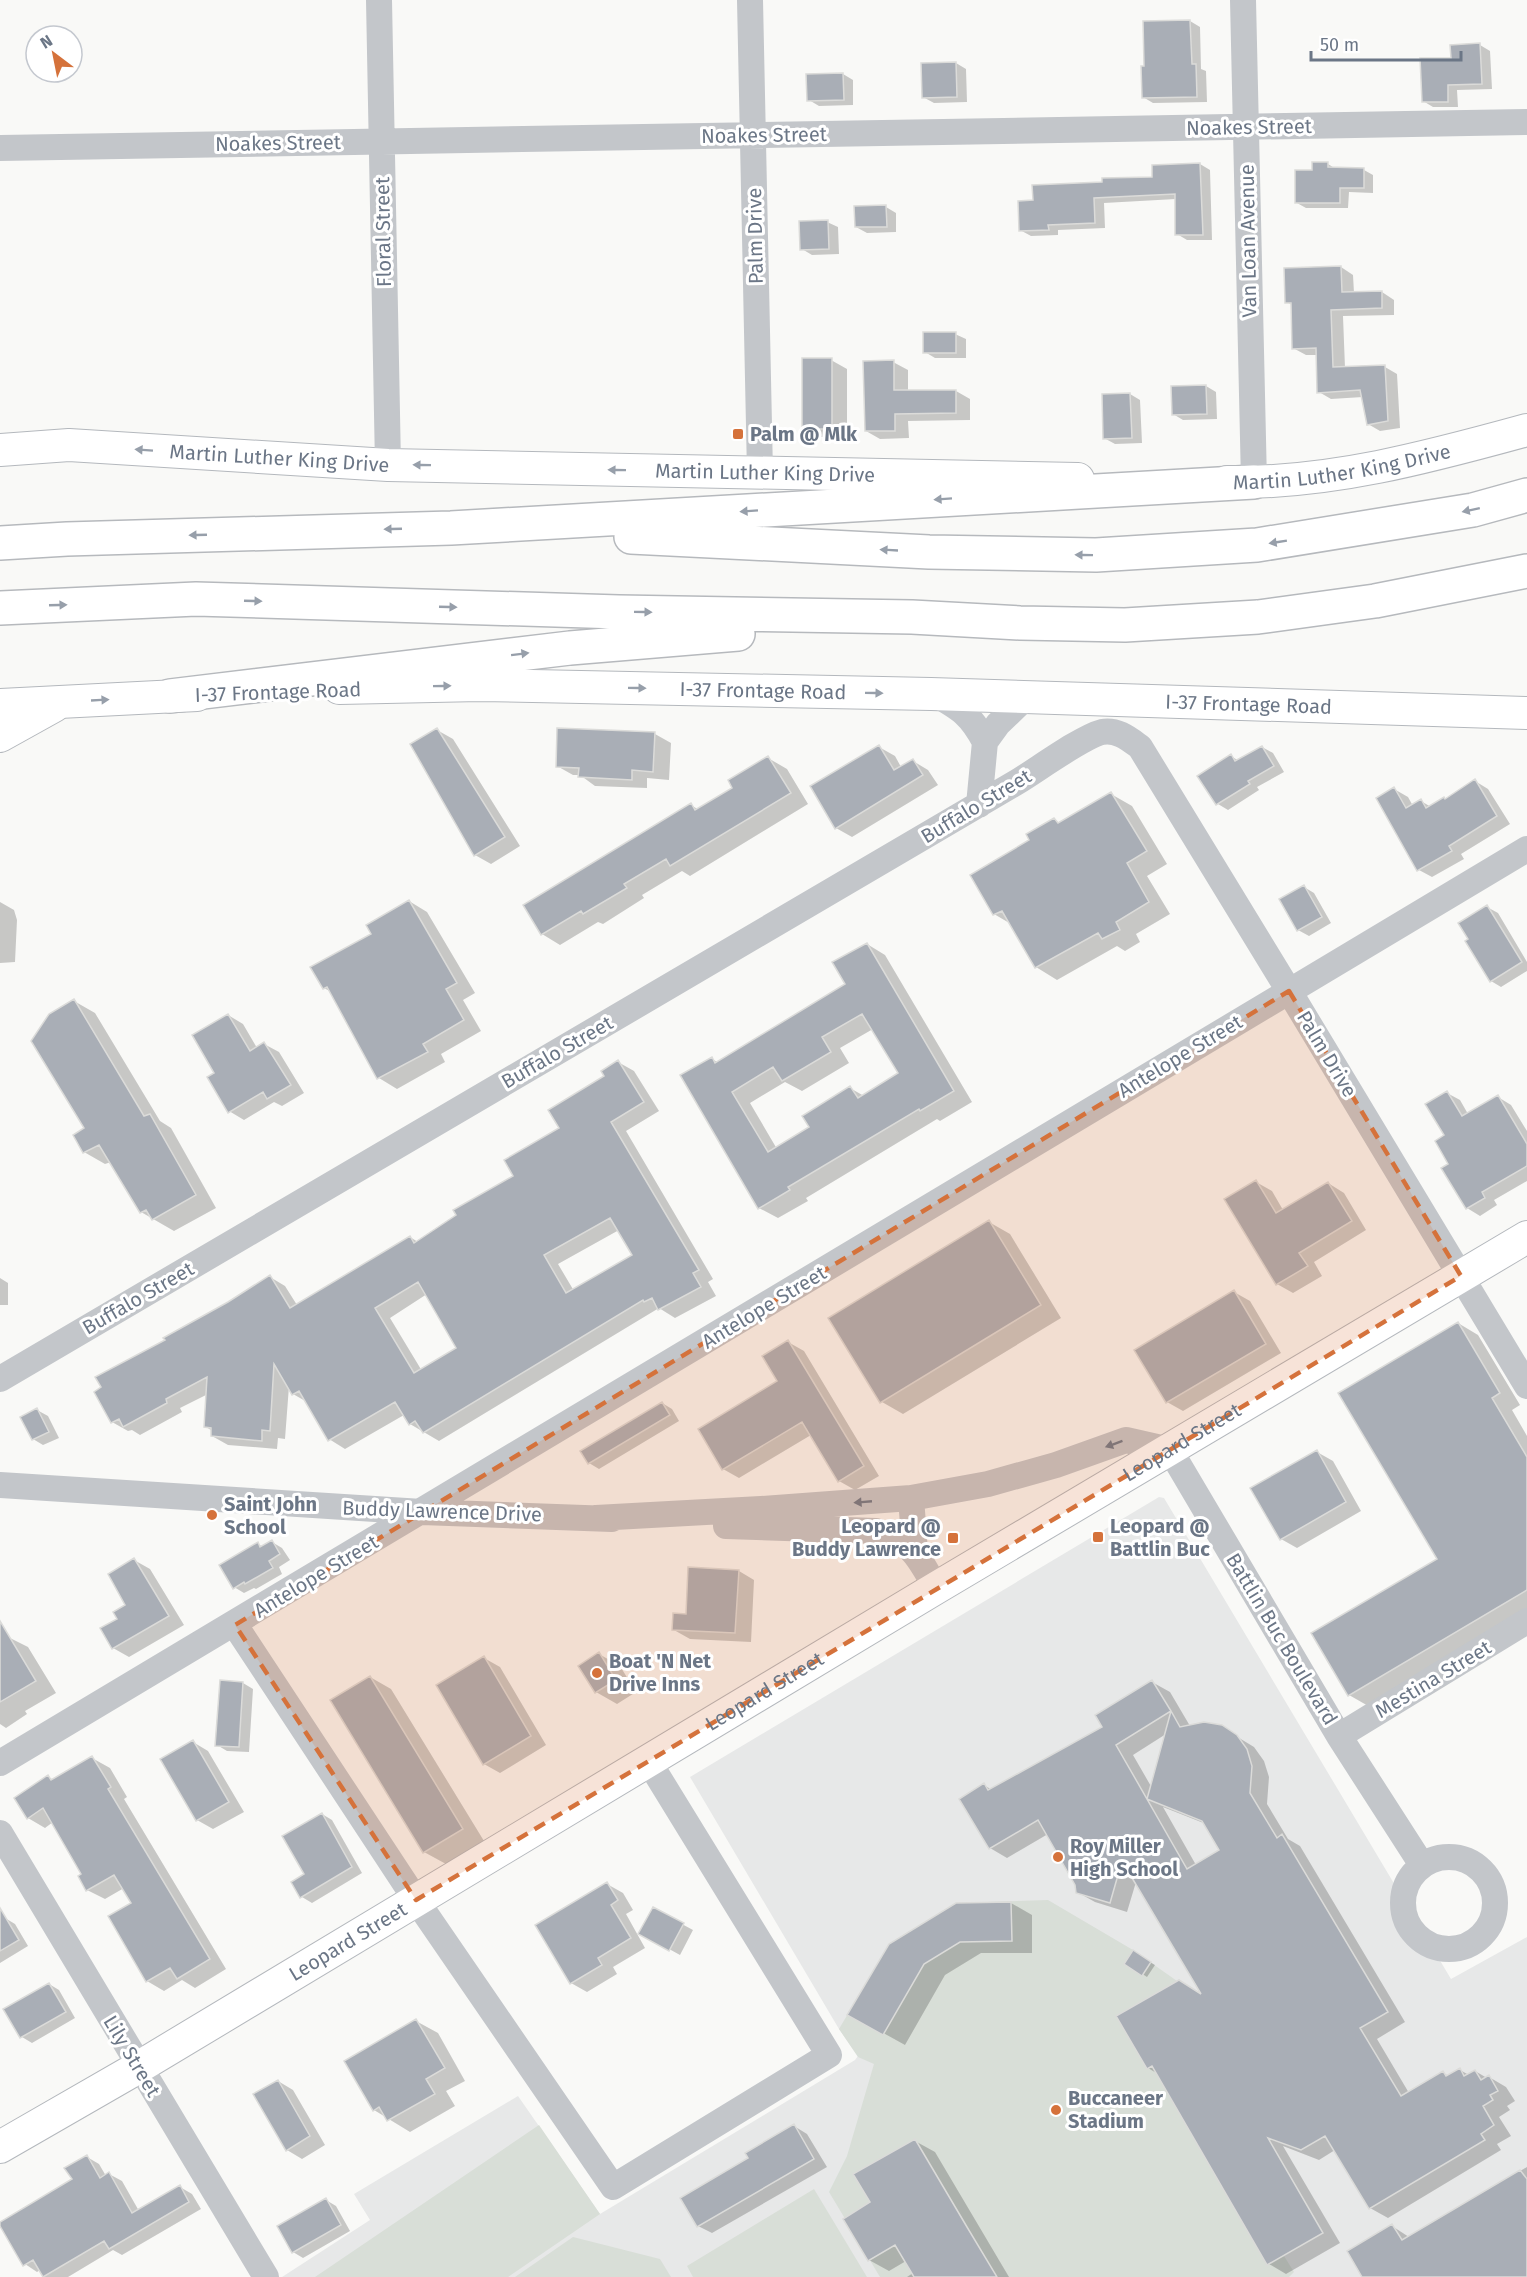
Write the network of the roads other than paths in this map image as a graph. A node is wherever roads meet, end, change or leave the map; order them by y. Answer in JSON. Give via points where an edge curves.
{"nodes":[{"id":1,"x":379,"y":0,"type":"edge"},
{"id":2,"x":750,"y":0,"type":"edge"},
{"id":3,"x":1243,"y":0,"type":"edge"},
{"id":4,"x":1527,"y":122,"type":"edge"},
{"id":5,"x":1246,"y":127,"type":"junction"},
{"id":6,"x":753,"y":135,"type":"junction"},
{"id":7,"x":381,"y":141,"type":"junction"},
{"id":8,"x":0,"y":148,"type":"edge"},
{"id":9,"x":1527,"y":430,"type":"edge"},
{"id":10,"x":0,"y":450,"type":"edge"},
{"id":11,"x":388,"y":465,"type":"junction"},
{"id":12,"x":760,"y":472,"type":"junction"},
{"id":13,"x":1254,"y":482,"type":"junction"},
{"id":14,"x":1527,"y":495,"type":"edge"},
{"id":15,"x":451,"y":528,"type":"junction"},
{"id":16,"x":0,"y":543,"type":"edge"},
{"id":17,"x":1527,"y":572,"type":"edge"},
{"id":18,"x":0,"y":608,"type":"edge"},
{"id":19,"x":1020,"y":623,"type":"junction"},
{"id":20,"x":935,"y":694,"type":"junction"},
{"id":21,"x":170,"y":696,"type":"junction"},
{"id":22,"x":1024,"y":698,"type":"junction"},
{"id":23,"x":61,"y":702,"type":"junction"},
{"id":24,"x":0,"y":705,"type":"edge"},
{"id":25,"x":1527,"y":713,"type":"edge"},
{"id":26,"x":1116,"y":733,"type":"joint"},
{"id":27,"x":0,"y":736,"type":"edge"},
{"id":28,"x":985,"y":742,"type":"junction"},
{"id":29,"x":979,"y":805,"type":"junction"},
{"id":30,"x":1527,"y":849,"type":"edge"},
{"id":31,"x":1290,"y":991,"type":"junction"},
{"id":32,"x":1527,"y":1237,"type":"edge"},
{"id":33,"x":1461,"y":1276,"type":"junction"},
{"id":34,"x":0,"y":1379,"type":"edge"},
{"id":35,"x":1527,"y":1386,"type":"edge"},
{"id":36,"x":1170,"y":1450,"type":"junction"},
{"id":37,"x":0,"y":1485,"type":"edge"},
{"id":38,"x":904,"y":1498,"type":"junction"},
{"id":39,"x":422,"y":1512,"type":"junction"},
{"id":40,"x":596,"y":1518,"type":"junction"},
{"id":41,"x":876,"y":1531,"type":"junction"},
{"id":42,"x":915,"y":1551,"type":"junction"},
{"id":43,"x":936,"y":1588,"type":"junction"},
{"id":44,"x":1527,"y":1622,"type":"edge"},
{"id":45,"x":235,"y":1624,"type":"junction"},
{"id":46,"x":1339,"y":1736,"type":"junction"},
{"id":47,"x":649,"y":1762,"type":"junction"},
{"id":48,"x":0,"y":1763,"type":"edge"},
{"id":49,"x":0,"y":1833,"type":"edge"},
{"id":50,"x":1422,"y":1865,"type":"dead end"},
{"id":51,"x":416,"y":1900,"type":"junction"},
{"id":52,"x":139,"y":2067,"type":"junction"},
{"id":53,"x":0,"y":2147,"type":"edge"},
{"id":54,"x":266,"y":2277,"type":"edge"}],
"edges":[{"from":1,"to":7,"type":"street","name":"Floral Street"},
{"from":2,"to":6,"type":"street","name":"Palm Drive"},
{"from":3,"to":5,"type":"street","name":"Van Loan Avenue"},
{"from":4,"to":5,"type":"street","name":"Noakes Street"},
{"from":5,"to":6,"type":"street","name":"Noakes Street"},
{"from":5,"to":13,"type":"street","name":"Van Loan Avenue"},
{"from":6,"to":7,"type":"street","name":"Noakes Street"},
{"from":6,"to":12,"type":"street","name":"Palm Drive"},
{"from":7,"to":8,"type":"street","name":"Noakes Street"},
{"from":7,"to":11,"type":"street","name":"Floral Street"},
{"from":9,"to":13,"type":"main road","name":"Martin Luther King Drive","via":[[1351,472]]},
{"from":11,"to":10,"type":"main road","name":"Martin Luther King Drive","one_way":true,"via":[[69,445]]},
{"from":12,"to":11,"type":"main road","name":"Martin Luther King Drive","one_way":true},
{"from":12,"to":13,"type":"main road","name":"Martin Luther King Drive"},
{"from":13,"to":15,"type":"highway","one_way":true},
{"from":14,"to":15,"type":"highway","one_way":true,"via":[[1473,510],[1257,545],[1096,555],[930,552]]},
{"from":15,"to":16,"type":"highway","one_way":true},
{"from":17,"to":19,"type":"highway","via":[[1375,601],[1258,617],[1125,625]]},
{"from":18,"to":19,"type":"highway","one_way":true,"via":[[196,599]]},
{"from":21,"to":19,"type":"highway","one_way":true,"via":[[664,639]]},
{"from":21,"to":20,"type":"main road","name":"I-37 Frontage Road","one_way":true,"via":[[480,685]]},
{"from":20,"to":22,"type":"main road","name":"I-37 Frontage Road"},
{"from":20,"to":28,"type":"street","via":[[963,710]]},
{"from":23,"to":21,"type":"main road","name":"I-37 Frontage Road","one_way":true},
{"from":22,"to":25,"type":"main road","name":"I-37 Frontage Road"},
{"from":22,"to":28,"type":"street"},
{"from":23,"to":24,"type":"main road","name":"I-37 Frontage Road"},
{"from":23,"to":27,"type":"main road"},
{"from":26,"to":29,"type":"street","name":"Buffalo Street","via":[[1103,732],[1086,739]]},
{"from":26,"to":31,"type":"street","name":"Palm Drive","via":[[1140,747]]},
{"from":28,"to":29,"type":"street"},
{"from":29,"to":34,"type":"street","name":"Buffalo Street"},
{"from":30,"to":31,"type":"street","name":"Antelope Street"},
{"from":31,"to":33,"type":"street","name":"Palm Drive"},
{"from":31,"to":39,"type":"street","name":"Antelope Street"},
{"from":32,"to":33,"type":"main road","name":"Leopard Street"},
{"from":33,"to":35,"type":"street","name":"Palm Drive"},
{"from":33,"to":36,"type":"main road","name":"Leopard Street"},
{"from":36,"to":38,"type":"street","name":"Buddy Lawrence Drive","one_way":true,"via":[[1126,1440],[1000,1480]]},
{"from":36,"to":43,"type":"main road","name":"Leopard Street"},
{"from":36,"to":46,"type":"street","name":"Battlin Buc Boulevard"},
{"from":37,"to":39,"type":"street","name":"Buddy Lawrence Drive"},
{"from":38,"to":40,"type":"street","name":"Buddy Lawrence Drive","one_way":true},
{"from":38,"to":41,"type":"street"},
{"from":38,"to":42,"type":"street"},
{"from":39,"to":40,"type":"street","name":"Buddy Lawrence Drive"},
{"from":39,"to":45,"type":"street","name":"Antelope Street"},
{"from":40,"to":41,"type":"street","name":"Buddy Lawrence Drive"},
{"from":41,"to":42,"type":"street","name":"Buddy Lawrence Drive","via":[[897,1538]]},
{"from":42,"to":43,"type":"street","name":"Buddy Lawrence Drive"},
{"from":43,"to":47,"type":"main road","name":"Leopard Street"},
{"from":44,"to":46,"type":"street","name":"Mestina Street"},
{"from":45,"to":48,"type":"street","name":"Antelope Street"},
{"from":45,"to":51,"type":"street"},
{"from":46,"to":50,"type":"street","name":"Battlin Buc Boulevard"},
{"from":47,"to":51,"type":"main road","name":"Leopard Street"},
{"from":47,"to":51,"type":"street","via":[[829,2055],[613,2187]]},
{"from":49,"to":52,"type":"street","name":"Lily Street"},
{"from":51,"to":52,"type":"main road","name":"Leopard Street"},
{"from":52,"to":53,"type":"main road","name":"Leopard Street"},
{"from":52,"to":54,"type":"street","name":"Lily Street"}]}
